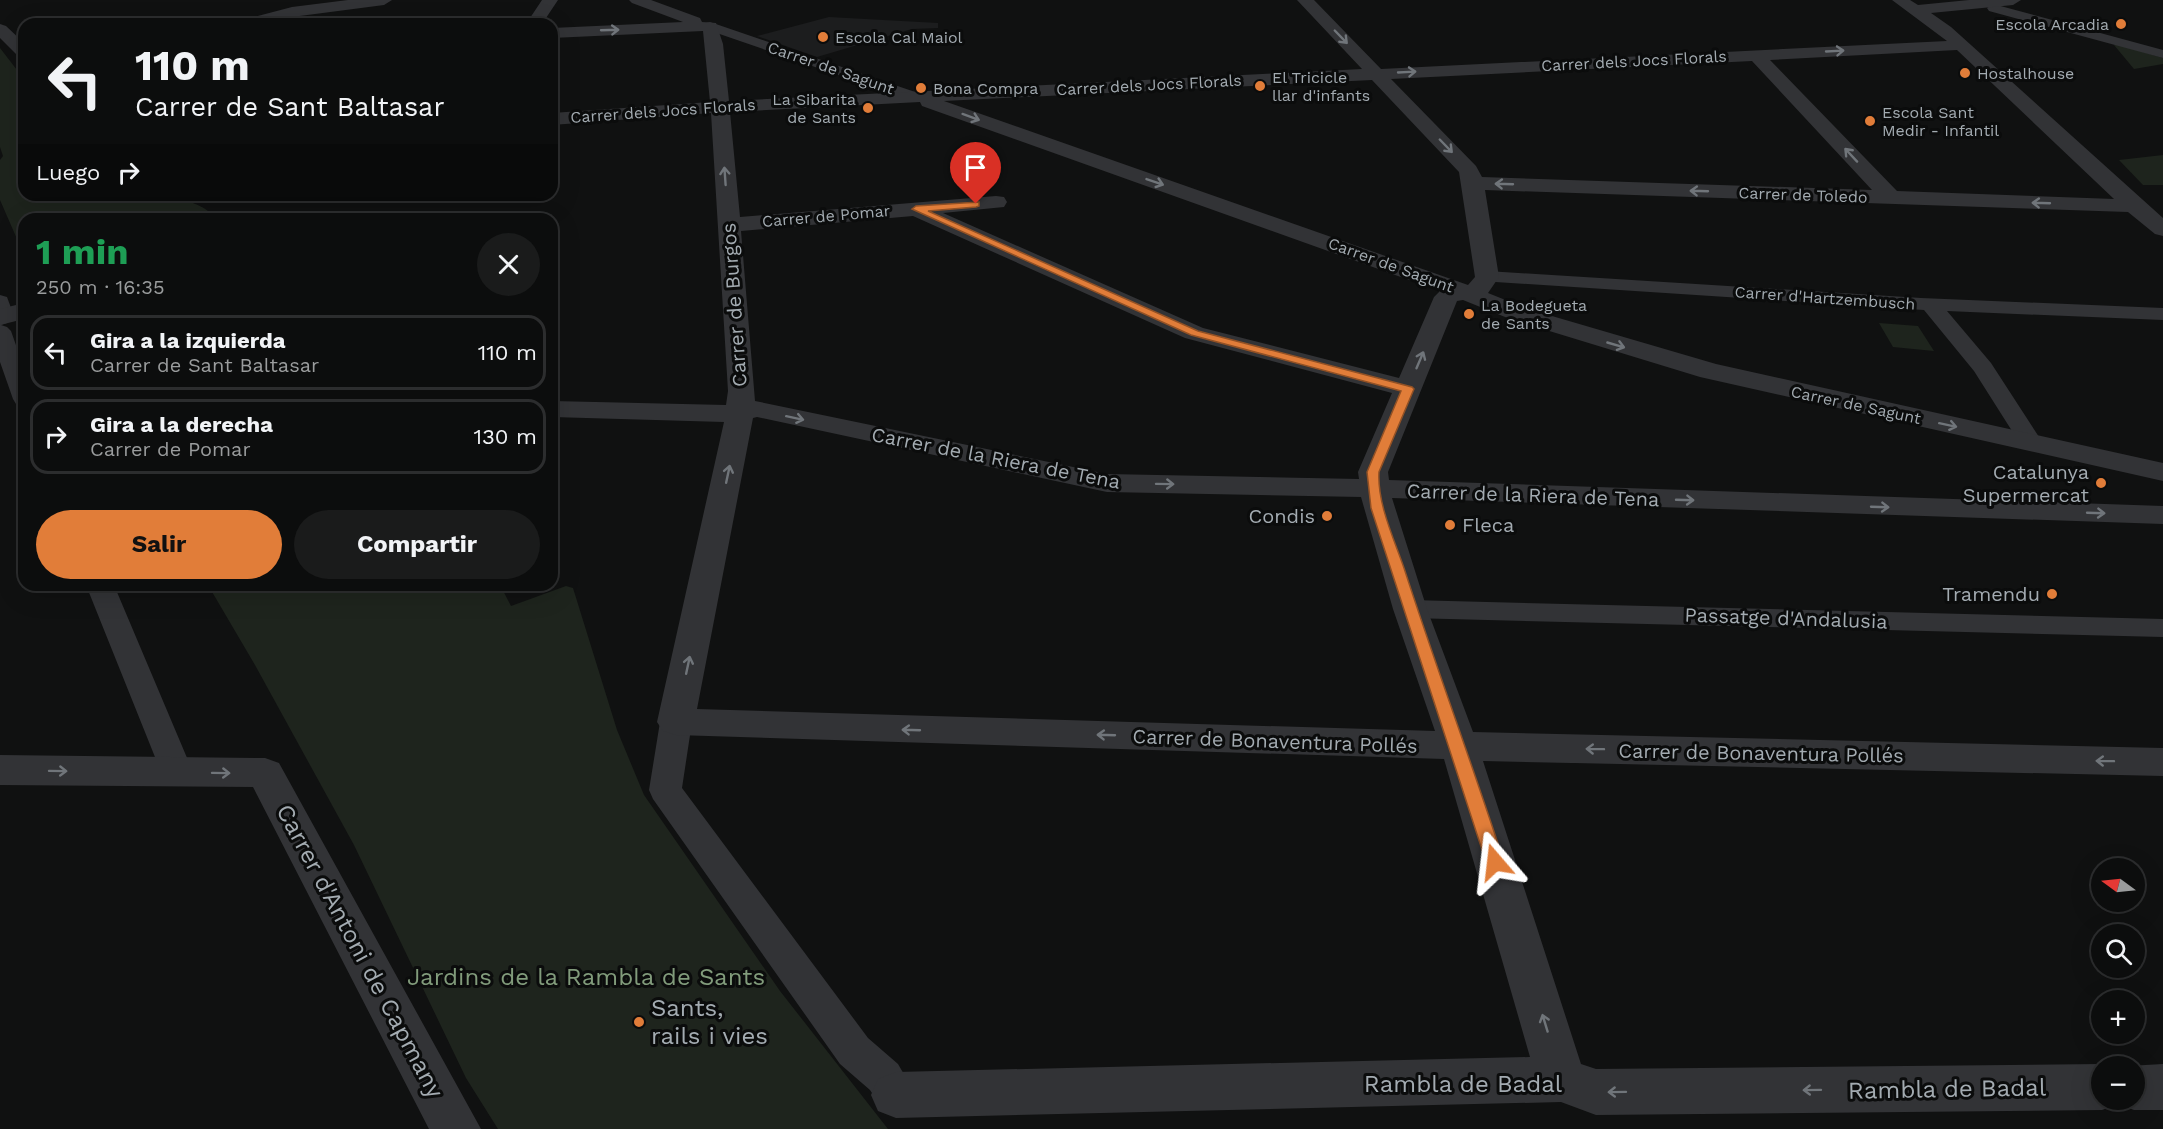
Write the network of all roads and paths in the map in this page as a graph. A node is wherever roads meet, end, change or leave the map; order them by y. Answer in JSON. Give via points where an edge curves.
{"nodes":[{"id":1,"x":384,"y":0,"type":"edge"},
{"id":2,"x":550,"y":0,"type":"edge"},
{"id":3,"x":637,"y":0,"type":"edge"},
{"id":4,"x":1305,"y":0,"type":"edge"},
{"id":5,"x":1900,"y":0,"type":"edge"},
{"id":6,"x":2013,"y":0,"type":"edge"},
{"id":7,"x":1993,"y":8,"type":"dead end"},
{"id":8,"x":1918,"y":10,"type":"junction"},
{"id":9,"x":268,"y":18,"type":"edge"},
{"id":10,"x":538,"y":18,"type":"edge"},
{"id":11,"x":710,"y":26,"type":"junction"},
{"id":12,"x":0,"y":29,"type":"edge"},
{"id":13,"x":558,"y":33,"type":"edge"},
{"id":14,"x":1961,"y":45,"type":"junction"},
{"id":15,"x":18,"y":46,"type":"edge"},
{"id":16,"x":2163,"y":54,"type":"edge"},
{"id":17,"x":1757,"y":56,"type":"junction"},
{"id":18,"x":1376,"y":73,"type":"junction"},
{"id":19,"x":916,"y":97,"type":"junction"},
{"id":20,"x":720,"y":106,"type":"junction"},
{"id":21,"x":558,"y":119,"type":"edge"},
{"id":22,"x":1473,"y":183,"type":"junction"},
{"id":23,"x":1892,"y":198,"type":"junction"},
{"id":24,"x":996,"y":202,"type":"dead end"},
{"id":25,"x":2134,"y":206,"type":"junction"},
{"id":26,"x":916,"y":209,"type":"junction"},
{"id":27,"x":729,"y":225,"type":"junction"},
{"id":28,"x":2163,"y":229,"type":"edge"},
{"id":29,"x":1479,"y":285,"type":"junction"},
{"id":30,"x":1930,"y":304,"type":"junction"},
{"id":31,"x":2163,"y":314,"type":"edge"},
{"id":32,"x":5,"y":316,"type":"edge"},
{"id":33,"x":18,"y":373,"type":"edge"},
{"id":34,"x":1408,"y":389,"type":"junction"},
{"id":35,"x":558,"y":410,"type":"edge"},
{"id":36,"x":738,"y":414,"type":"junction"},
{"id":37,"x":2027,"y":437,"type":"dead end"},
{"id":38,"x":2163,"y":472,"type":"edge"},
{"id":39,"x":1374,"y":489,"type":"junction"},
{"id":40,"x":2163,"y":515,"type":"edge"},
{"id":41,"x":102,"y":591,"type":"edge"},
{"id":42,"x":1410,"y":609,"type":"junction"},
{"id":43,"x":2163,"y":628,"type":"edge"},
{"id":44,"x":676,"y":722,"type":"junction"},
{"id":45,"x":1459,"y":746,"type":"junction"},
{"id":46,"x":2163,"y":762,"type":"edge"},
{"id":47,"x":0,"y":770,"type":"edge"},
{"id":48,"x":177,"y":772,"type":"junction"},
{"id":49,"x":1561,"y":1079,"type":"junction"},
{"id":50,"x":2145,"y":1087,"type":"edge"},
{"id":51,"x":2163,"y":1087,"type":"edge"},
{"id":52,"x":2091,"y":1088,"type":"edge"},
{"id":53,"x":896,"y":1095,"type":"joint"},
{"id":54,"x":456,"y":1129,"type":"edge"}],
"edges":[{"from":1,"to":9,"type":"street"},
{"from":2,"to":10,"type":"street"},
{"from":3,"to":11,"type":"street","name":"Carrer de Sagunt"},
{"from":4,"to":18,"type":"street","one_way":true},
{"from":5,"to":8,"type":"street"},
{"from":6,"to":8,"type":"street"},
{"from":7,"to":16,"type":"street"},
{"from":8,"to":14,"type":"street"},
{"from":13,"to":11,"type":"street","one_way":true},
{"from":11,"to":19,"type":"street","name":"Carrer de Sagunt"},
{"from":11,"to":20,"type":"street","name":"Carrer de Burgos"},
{"from":12,"to":15,"type":"street"},
{"from":17,"to":14,"type":"street","name":"Carrer dels Jocs Florals","one_way":true},
{"from":14,"to":25,"type":"street"},
{"from":18,"to":17,"type":"street","name":"Carrer dels Jocs Florals","one_way":true},
{"from":23,"to":17,"type":"street","one_way":true},
{"from":18,"to":19,"type":"street","name":"Carrer dels Jocs Florals"},
{"from":18,"to":22,"type":"street","one_way":true,"via":[[1469,170]]},
{"from":19,"to":20,"type":"street","name":"Carrer dels Jocs Florals"},
{"from":19,"to":29,"type":"street","name":"Carrer de Sagunt","one_way":true},
{"from":20,"to":21,"type":"street","name":"Carrer dels Jocs Florals"},
{"from":27,"to":20,"type":"street","name":"Carrer de Burgos","one_way":true},
{"from":23,"to":22,"type":"street","name":"Carrer de Toledo","one_way":true},
{"from":22,"to":29,"type":"street"},
{"from":25,"to":23,"type":"street","name":"Carrer de Toledo","one_way":true},
{"from":24,"to":26,"type":"street","name":"Carrer de Pomar"},
{"from":25,"to":28,"type":"street"},
{"from":26,"to":27,"type":"street","name":"Carrer de Pomar"},
{"from":26,"to":34,"type":"street","via":[[1194,333]]},
{"from":27,"to":36,"type":"street","name":"Carrer de Burgos","via":[[742,391]]},
{"from":29,"to":30,"type":"street","name":"Carrer d'Hartzembusch"},
{"from":34,"to":29,"type":"street","one_way":true,"via":[[1446,297]]},
{"from":29,"to":38,"type":"street","name":"Carrer de Sagunt","one_way":true,"via":[[1504,308],[1611,344],[1749,381]]},
{"from":30,"to":31,"type":"street","name":"Carrer d'Hartzembusch"},
{"from":30,"to":37,"type":"street","via":[[1983,368]]},
{"from":32,"to":33,"type":"street"},
{"from":34,"to":39,"type":"street","via":[[1373,472]]},
{"from":35,"to":36,"type":"street","name":"Carrer de la Riera de Tena"},
{"from":36,"to":39,"type":"street","name":"Carrer de la Riera de Tena","one_way":true,"via":[[757,410],[1107,483]]},
{"from":44,"to":36,"type":"street","name":"Carrer de Burgos","one_way":true},
{"from":39,"to":40,"type":"street","name":"Carrer de la Riera de Tena","one_way":true},
{"from":39,"to":42,"type":"street"},
{"from":41,"to":48,"type":"street"},
{"from":42,"to":43,"type":"street","name":"Passatge d'Andalusia"},
{"from":42,"to":45,"type":"street"},
{"from":45,"to":44,"type":"street","name":"Carrer de Bonaventura Pollés","one_way":true},
{"from":44,"to":53,"type":"street","via":[[665,790],[854,1052],[884,1077]]},
{"from":46,"to":45,"type":"street","name":"Carrer de Bonaventura Pollés","one_way":true},
{"from":49,"to":45,"type":"street","one_way":true},
{"from":47,"to":48,"type":"street","one_way":true},
{"from":48,"to":54,"type":"street","name":"Carrer d'Antoni de Capmany","one_way":true,"via":[[265,773]]},
{"from":52,"to":49,"type":"street","name":"Rambla de Badal","one_way":true,"via":[[1596,1092]]},
{"from":49,"to":53,"type":"street","name":"Rambla de Badal"},
{"from":50,"to":51,"type":"street"}]}
